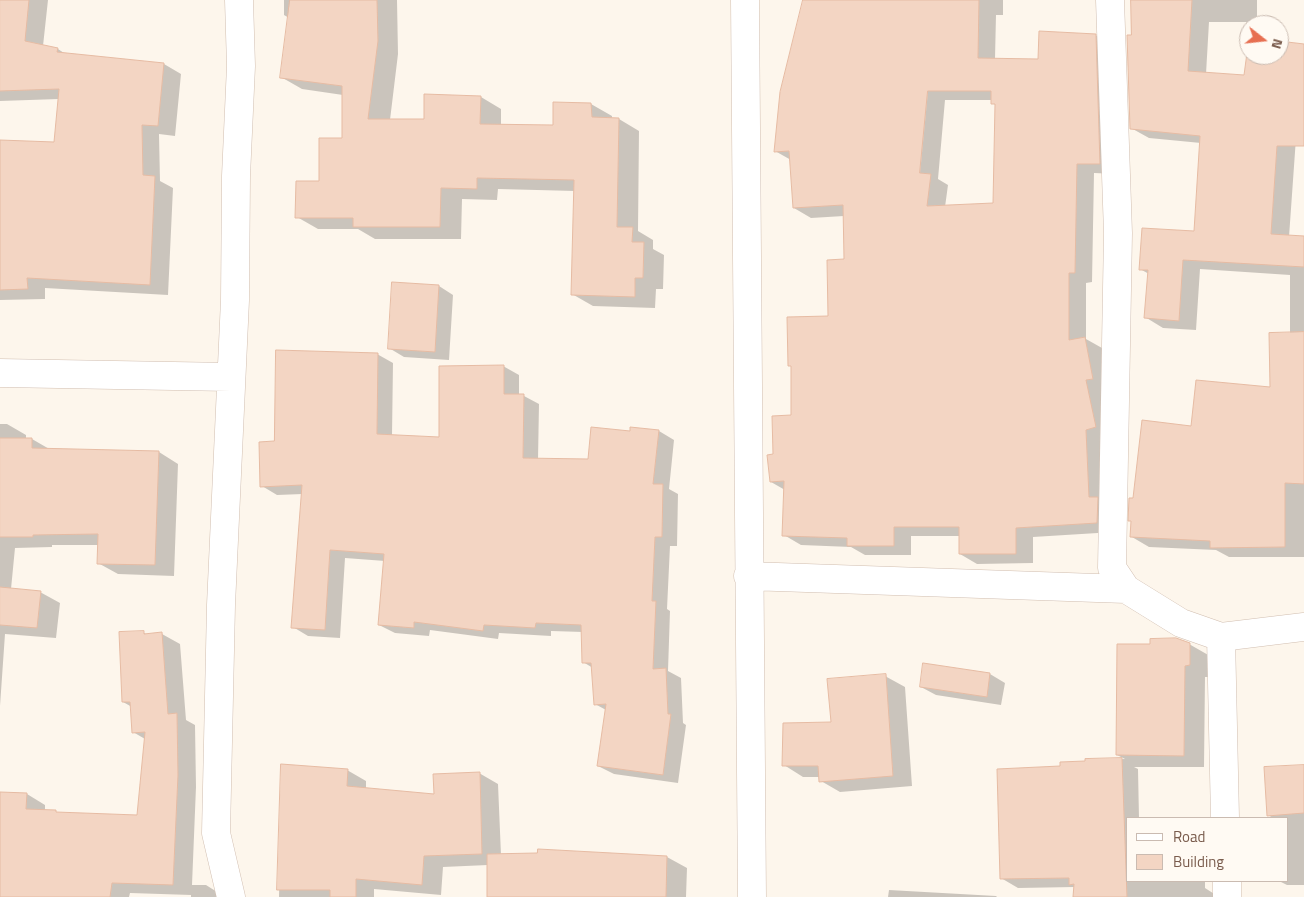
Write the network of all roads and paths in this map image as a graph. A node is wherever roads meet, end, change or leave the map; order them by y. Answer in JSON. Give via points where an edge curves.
{"nodes":[{"id":1,"x":239,"y":0,"type":"edge"},
{"id":2,"x":745,"y":0,"type":"edge"},
{"id":3,"x":1110,"y":0,"type":"edge"},
{"id":4,"x":0,"y":373,"type":"edge"},
{"id":5,"x":231,"y":378,"type":"junction"},
{"id":6,"x":748,"y":576,"type":"junction"},
{"id":7,"x":1126,"y":589,"type":"junction"},
{"id":8,"x":1304,"y":627,"type":"edge"},
{"id":9,"x":1221,"y":637,"type":"junction"},
{"id":10,"x":1225,"y":817,"type":"edge"},
{"id":11,"x":1227,"y":882,"type":"edge"},
{"id":12,"x":231,"y":897,"type":"edge"},
{"id":13,"x":752,"y":897,"type":"edge"},
{"id":14,"x":1227,"y":897,"type":"edge"}],
"edges":[{"from":1,"to":5,"type":"street"},
{"from":2,"to":6,"type":"street"},
{"from":3,"to":7,"type":"street","via":[[1118,233],[1112,568]]},
{"from":4,"to":5,"type":"street"},
{"from":5,"to":12,"type":"street","via":[[221,605],[216,833]]},
{"from":6,"to":7,"type":"street"},
{"from":6,"to":13,"type":"street"},
{"from":7,"to":9,"type":"street","via":[[1181,623]]},
{"from":8,"to":9,"type":"street"},
{"from":9,"to":10,"type":"street"},
{"from":11,"to":14,"type":"street"}]}
